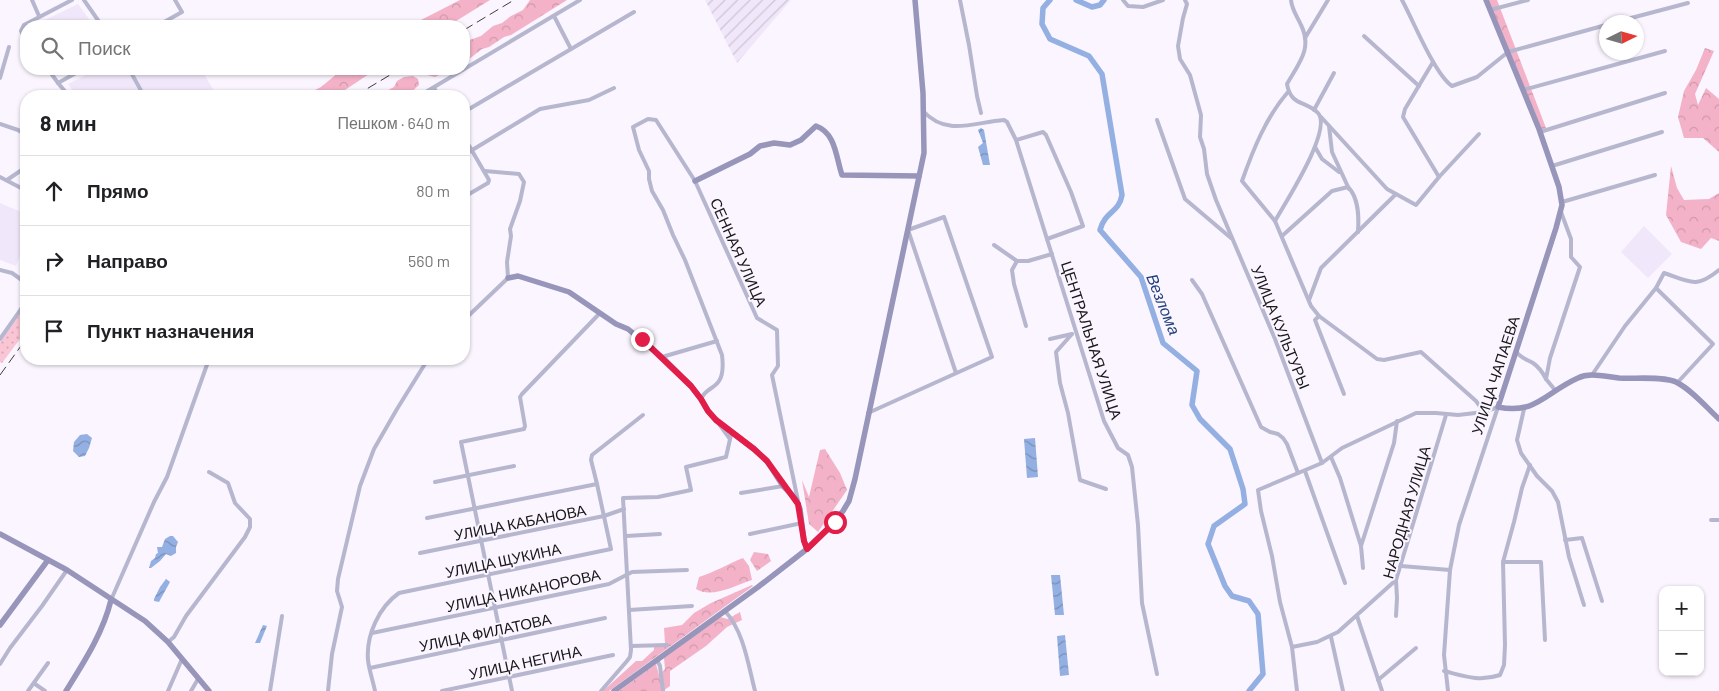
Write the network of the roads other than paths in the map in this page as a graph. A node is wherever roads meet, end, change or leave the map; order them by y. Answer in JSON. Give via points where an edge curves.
{"nodes":[{"id":1,"x":32,"y":0,"type":"edge"},
{"id":2,"x":72,"y":0,"type":"edge"},
{"id":3,"x":84,"y":0,"type":"edge"},
{"id":4,"x":175,"y":0,"type":"edge"},
{"id":5,"x":580,"y":0,"type":"edge"},
{"id":6,"x":915,"y":0,"type":"edge"},
{"id":7,"x":960,"y":0,"type":"edge"},
{"id":8,"x":1123,"y":0,"type":"edge"},
{"id":9,"x":1164,"y":0,"type":"edge"},
{"id":10,"x":1185,"y":0,"type":"edge"},
{"id":11,"x":1291,"y":0,"type":"edge"},
{"id":12,"x":1328,"y":0,"type":"edge"},
{"id":13,"x":1402,"y":0,"type":"edge"},
{"id":14,"x":1486,"y":0,"type":"edge"},
{"id":15,"x":1528,"y":0,"type":"edge"},
{"id":16,"x":1688,"y":3,"type":"dead end"},
{"id":17,"x":1490,"y":10,"type":"junction"},
{"id":18,"x":634,"y":12,"type":"dead end"},
{"id":19,"x":1643,"y":15,"type":"edge"},
{"id":20,"x":40,"y":16,"type":"junction"},
{"id":21,"x":554,"y":16,"type":"junction"},
{"id":22,"x":33,"y":20,"type":"edge"},
{"id":23,"x":98,"y":20,"type":"edge"},
{"id":24,"x":168,"y":20,"type":"edge"},
{"id":25,"x":1599,"y":27,"type":"edge"},
{"id":26,"x":1364,"y":36,"type":"dead end"},
{"id":27,"x":1305,"y":38,"type":"junction"},
{"id":28,"x":9,"y":47,"type":"dead end"},
{"id":29,"x":571,"y":49,"type":"junction"},
{"id":30,"x":1508,"y":52,"type":"junction"},
{"id":31,"x":1665,"y":52,"type":"dead end"},
{"id":32,"x":1433,"y":62,"type":"junction"},
{"id":33,"x":470,"y":66,"type":"edge"},
{"id":34,"x":1334,"y":73,"type":"dead end"},
{"id":35,"x":52,"y":75,"type":"edge"},
{"id":36,"x":72,"y":75,"type":"edge"},
{"id":37,"x":132,"y":75,"type":"edge"},
{"id":38,"x":456,"y":75,"type":"edge"},
{"id":39,"x":0,"y":78,"type":"edge"},
{"id":40,"x":58,"y":83,"type":"junction"},
{"id":41,"x":1419,"y":86,"type":"junction"},
{"id":42,"x":434,"y":88,"type":"joint"},
{"id":43,"x":614,"y":88,"type":"dead end"},
{"id":44,"x":64,"y":90,"type":"edge"},
{"id":45,"x":141,"y":90,"type":"edge"},
{"id":46,"x":430,"y":90,"type":"edge"},
{"id":47,"x":1523,"y":90,"type":"junction"},
{"id":48,"x":1288,"y":92,"type":"junction"},
{"id":49,"x":1666,"y":93,"type":"dead end"},
{"id":50,"x":470,"y":108,"type":"edge"},
{"id":51,"x":1314,"y":110,"type":"junction"},
{"id":52,"x":923,"y":111,"type":"junction"},
{"id":53,"x":981,"y":113,"type":"dead end"},
{"id":54,"x":1320,"y":116,"type":"junction"},
{"id":55,"x":1157,"y":120,"type":"dead end"},
{"id":56,"x":0,"y":124,"type":"edge"},
{"id":57,"x":1329,"y":126,"type":"junction"},
{"id":58,"x":20,"y":131,"type":"edge"},
{"id":59,"x":1540,"y":132,"type":"junction"},
{"id":60,"x":1662,"y":132,"type":"dead end"},
{"id":61,"x":1479,"y":134,"type":"dead end"},
{"id":62,"x":1016,"y":140,"type":"junction"},
{"id":63,"x":470,"y":147,"type":"edge"},
{"id":64,"x":1315,"y":147,"type":"junction"},
{"id":65,"x":472,"y":150,"type":"junction"},
{"id":66,"x":1552,"y":166,"type":"junction"},
{"id":67,"x":20,"y":171,"type":"edge"},
{"id":68,"x":485,"y":171,"type":"junction"},
{"id":69,"x":1341,"y":173,"type":"junction"},
{"id":70,"x":1655,"y":175,"type":"dead end"},
{"id":71,"x":0,"y":176,"type":"edge"},
{"id":72,"x":919,"y":176,"type":"junction"},
{"id":73,"x":1439,"y":178,"type":"junction"},
{"id":74,"x":7,"y":180,"type":"junction"},
{"id":75,"x":695,"y":180,"type":"junction"},
{"id":76,"x":20,"y":187,"type":"edge"},
{"id":77,"x":1349,"y":189,"type":"junction"},
{"id":78,"x":470,"y":194,"type":"edge"},
{"id":79,"x":1396,"y":194,"type":"junction"},
{"id":80,"x":1562,"y":202,"type":"junction"},
{"id":81,"x":1561,"y":212,"type":"junction"},
{"id":82,"x":1275,"y":220,"type":"junction"},
{"id":83,"x":1358,"y":232,"type":"junction"},
{"id":84,"x":1282,"y":236,"type":"junction"},
{"id":85,"x":1047,"y":239,"type":"junction"},
{"id":86,"x":1233,"y":239,"type":"junction"},
{"id":87,"x":994,"y":245,"type":"dead end"},
{"id":88,"x":1052,"y":254,"type":"junction"},
{"id":89,"x":1017,"y":261,"type":"junction"},
{"id":90,"x":0,"y":270,"type":"edge"},
{"id":91,"x":1719,"y":270,"type":"edge"},
{"id":92,"x":20,"y":278,"type":"edge"},
{"id":93,"x":508,"y":278,"type":"junction"},
{"id":94,"x":1192,"y":280,"type":"dead end"},
{"id":95,"x":1656,"y":288,"type":"junction"},
{"id":96,"x":1309,"y":300,"type":"junction"},
{"id":97,"x":20,"y":310,"type":"edge"},
{"id":98,"x":600,"y":313,"type":"junction"},
{"id":99,"x":470,"y":314,"type":"edge"},
{"id":100,"x":1319,"y":316,"type":"junction"},
{"id":101,"x":1026,"y":326,"type":"dead end"},
{"id":102,"x":1074,"y":333,"type":"junction"},
{"id":103,"x":0,"y":338,"type":"edge"},
{"id":104,"x":1050,"y":339,"type":"dead end"},
{"id":105,"x":717,"y":341,"type":"junction"},
{"id":106,"x":1516,"y":350,"type":"junction"},
{"id":107,"x":662,"y":357,"type":"junction"},
{"id":108,"x":207,"y":365,"type":"edge"},
{"id":109,"x":424,"y":365,"type":"edge"},
{"id":110,"x":956,"y":373,"type":"junction"},
{"id":111,"x":1592,"y":375,"type":"junction"},
{"id":112,"x":1546,"y":379,"type":"junction"},
{"id":113,"x":1678,"y":382,"type":"junction"},
{"id":114,"x":1555,"y":390,"type":"junction"},
{"id":115,"x":1344,"y":394,"type":"dead end"},
{"id":116,"x":701,"y":399,"type":"junction"},
{"id":117,"x":1498,"y":407,"type":"junction"},
{"id":118,"x":1524,"y":408,"type":"junction"},
{"id":119,"x":1484,"y":412,"type":"junction"},
{"id":120,"x":868,"y":413,"type":"junction"},
{"id":121,"x":643,"y":415,"type":"dead end"},
{"id":122,"x":1446,"y":415,"type":"junction"},
{"id":123,"x":1719,"y":420,"type":"edge"},
{"id":124,"x":1398,"y":421,"type":"junction"},
{"id":125,"x":732,"y":436,"type":"junction"},
{"id":126,"x":1331,"y":457,"type":"junction"},
{"id":127,"x":1322,"y":463,"type":"junction"},
{"id":128,"x":1530,"y":465,"type":"junction"},
{"id":129,"x":514,"y":466,"type":"dead end"},
{"id":130,"x":1305,"y":470,"type":"junction"},
{"id":131,"x":210,"y":472,"type":"dead end"},
{"id":132,"x":1298,"y":473,"type":"junction"},
{"id":133,"x":468,"y":476,"type":"junction"},
{"id":134,"x":435,"y":482,"type":"dead end"},
{"id":135,"x":597,"y":484,"type":"junction"},
{"id":136,"x":784,"y":486,"type":"junction"},
{"id":137,"x":1106,"y":489,"type":"dead end"},
{"id":138,"x":741,"y":493,"type":"dead end"},
{"id":139,"x":798,"y":504,"type":"junction"},
{"id":140,"x":475,"y":509,"type":"junction"},
{"id":141,"x":624,"y":509,"type":"junction"},
{"id":142,"x":604,"y":516,"type":"junction"},
{"id":143,"x":427,"y":518,"type":"dead end"},
{"id":144,"x":1710,"y":520,"type":"dead end"},
{"id":145,"x":1719,"y":520,"type":"edge"},
{"id":146,"x":802,"y":523,"type":"junction"},
{"id":147,"x":660,"y":534,"type":"dead end"},
{"id":148,"x":750,"y":534,"type":"dead end"},
{"id":149,"x":626,"y":536,"type":"junction"},
{"id":150,"x":1,"y":537,"type":"edge"},
{"id":151,"x":1565,"y":540,"type":"junction"},
{"id":152,"x":482,"y":541,"type":"junction"},
{"id":153,"x":1361,"y":546,"type":"junction"},
{"id":154,"x":807,"y":549,"type":"junction"},
{"id":155,"x":420,"y":553,"type":"dead end"},
{"id":156,"x":48,"y":560,"type":"junction"},
{"id":157,"x":1503,"y":562,"type":"junction"},
{"id":158,"x":1401,"y":566,"type":"junction"},
{"id":159,"x":1363,"y":568,"type":"dead end"},
{"id":160,"x":67,"y":570,"type":"junction"},
{"id":161,"x":687,"y":570,"type":"dead end"},
{"id":162,"x":1450,"y":570,"type":"junction"},
{"id":163,"x":628,"y":573,"type":"junction"},
{"id":164,"x":489,"y":574,"type":"junction"},
{"id":165,"x":1396,"y":580,"type":"junction"},
{"id":166,"x":1345,"y":583,"type":"dead end"},
{"id":167,"x":111,"y":600,"type":"junction"},
{"id":168,"x":1602,"y":601,"type":"dead end"},
{"id":169,"x":1584,"y":605,"type":"dead end"},
{"id":170,"x":692,"y":606,"type":"dead end"},
{"id":171,"x":496,"y":607,"type":"junction"},
{"id":172,"x":629,"y":610,"type":"junction"},
{"id":173,"x":725,"y":611,"type":"junction"},
{"id":174,"x":282,"y":616,"type":"dead end"},
{"id":175,"x":1356,"y":616,"type":"junction"},
{"id":176,"x":1396,"y":616,"type":"dead end"},
{"id":177,"x":606,"y":618,"type":"dead end"},
{"id":178,"x":0,"y":625,"type":"edge"},
{"id":179,"x":372,"y":633,"type":"junction"},
{"id":180,"x":1331,"y":637,"type":"junction"},
{"id":181,"x":502,"y":640,"type":"junction"},
{"id":182,"x":1545,"y":640,"type":"dead end"},
{"id":183,"x":168,"y":642,"type":"junction"},
{"id":184,"x":667,"y":645,"type":"dead end"},
{"id":185,"x":631,"y":646,"type":"junction"},
{"id":186,"x":1292,"y":647,"type":"junction"},
{"id":187,"x":1416,"y":648,"type":"dead end"},
{"id":188,"x":613,"y":655,"type":"dead end"},
{"id":189,"x":182,"y":659,"type":"junction"},
{"id":190,"x":657,"y":660,"type":"junction"},
{"id":191,"x":48,"y":662,"type":"dead end"},
{"id":192,"x":0,"y":664,"type":"edge"},
{"id":193,"x":370,"y":668,"type":"junction"},
{"id":194,"x":1444,"y":671,"type":"junction"},
{"id":195,"x":1156,"y":674,"type":"dead end"},
{"id":196,"x":510,"y":677,"type":"junction"},
{"id":197,"x":198,"y":679,"type":"junction"},
{"id":198,"x":1378,"y":680,"type":"junction"},
{"id":199,"x":35,"y":684,"type":"junction"},
{"id":200,"x":192,"y":689,"type":"edge"},
{"id":201,"x":28,"y":691,"type":"edge"},
{"id":202,"x":46,"y":691,"type":"edge"},
{"id":203,"x":66,"y":691,"type":"edge"},
{"id":204,"x":168,"y":691,"type":"edge"},
{"id":205,"x":209,"y":691,"type":"edge"},
{"id":206,"x":270,"y":691,"type":"edge"},
{"id":207,"x":328,"y":691,"type":"edge"},
{"id":208,"x":375,"y":691,"type":"edge"},
{"id":209,"x":442,"y":691,"type":"edge"},
{"id":210,"x":512,"y":691,"type":"edge"},
{"id":211,"x":601,"y":691,"type":"edge"},
{"id":212,"x":614,"y":691,"type":"edge"},
{"id":213,"x":663,"y":691,"type":"edge"},
{"id":214,"x":755,"y":691,"type":"edge"},
{"id":215,"x":1297,"y":691,"type":"edge"},
{"id":216,"x":1343,"y":691,"type":"edge"},
{"id":217,"x":1382,"y":691,"type":"edge"},
{"id":218,"x":1448,"y":691,"type":"edge"}],
"edges":[{"from":1,"to":20,"type":"street"},
{"from":2,"to":20,"type":"street"},
{"from":3,"to":23,"type":"street"},
{"from":4,"to":24,"type":"street","via":[[182,12]]},
{"from":5,"to":21,"type":"street"},
{"from":6,"to":52,"type":"street"},
{"from":7,"to":53,"type":"street"},
{"from":8,"to":9,"type":"street","via":[[1128,6],[1143,7]]},
{"from":10,"to":86,"type":"street","name":"УЛИЦА КУЛЬТУРЫ","via":[[1187,4],[1178,46],[1180,58],[1190,75],[1201,115],[1200,137],[1207,174]]},
{"from":11,"to":27,"type":"street","via":[[1292,10]]},
{"from":12,"to":27,"type":"street"},
{"from":13,"to":32,"type":"street"},
{"from":14,"to":17,"type":"street","name":"УЛИЦА ЧАПАЕВА"},
{"from":15,"to":17,"type":"street"},
{"from":16,"to":19,"type":"street"},
{"from":17,"to":30,"type":"street","name":"УЛИЦА ЧАПАЕВА"},
{"from":18,"to":29,"type":"street"},
{"from":20,"to":22,"type":"street"},
{"from":21,"to":29,"type":"street"},
{"from":21,"to":33,"type":"street"},
{"from":25,"to":30,"type":"street"},
{"from":26,"to":41,"type":"street"},
{"from":27,"to":48,"type":"street","via":[[1304,55],[1287,84]]},
{"from":28,"to":39,"type":"street"},
{"from":29,"to":50,"type":"street"},
{"from":30,"to":32,"type":"street","via":[[1477,77],[1452,86]]},
{"from":30,"to":47,"type":"street","name":"УЛИЦА ЧАПАЕВА"},
{"from":31,"to":47,"type":"street"},
{"from":32,"to":41,"type":"street"},
{"from":34,"to":51,"type":"street"},
{"from":35,"to":40,"type":"street"},
{"from":36,"to":40,"type":"street"},
{"from":37,"to":45,"type":"street"},
{"from":38,"to":42,"type":"street"},
{"from":40,"to":44,"type":"street"},
{"from":41,"to":73,"type":"street","via":[[1403,117]]},
{"from":42,"to":46,"type":"street"},
{"from":43,"to":65,"type":"street","via":[[589,100],[540,109]]},
{"from":47,"to":59,"type":"street","name":"УЛИЦА ЧАПАЕВА"},
{"from":48,"to":51,"type":"street","via":[[1295,101]]},
{"from":48,"to":82,"type":"street","via":[[1254,149],[1242,181]]},
{"from":49,"to":59,"type":"street"},
{"from":51,"to":54,"type":"street"},
{"from":52,"to":62,"type":"street","name":"ЦЕНТРАЛЬНАЯ УЛИЦА","via":[[932,121],[945,126],[1004,120]]},
{"from":52,"to":72,"type":"street","via":[[924,153]]},
{"from":54,"to":57,"type":"street"},
{"from":54,"to":64,"type":"street","via":[[1322,127]]},
{"from":55,"to":86,"type":"street","via":[[1185,200]]},
{"from":56,"to":58,"type":"street"},
{"from":57,"to":69,"type":"street","via":[[1332,152]]},
{"from":57,"to":79,"type":"street","via":[[1387,189]]},
{"from":59,"to":66,"type":"street","name":"УЛИЦА ЧАПАЕВА"},
{"from":60,"to":66,"type":"street"},
{"from":61,"to":73,"type":"street"},
{"from":62,"to":85,"type":"street","name":"ЦЕНТРАЛЬНАЯ УЛИЦА"},
{"from":62,"to":85,"type":"street","via":[[1043,132],[1046,135],[1083,226]]},
{"from":63,"to":65,"type":"street"},
{"from":64,"to":69,"type":"street","via":[[1322,159]]},
{"from":64,"to":82,"type":"street"},
{"from":65,"to":68,"type":"street"},
{"from":66,"to":80,"type":"street","name":"УЛИЦА ЧАПАЕВА"},
{"from":67,"to":74,"type":"street"},
{"from":68,"to":78,"type":"street","via":[[488,183]]},
{"from":68,"to":93,"type":"street","via":[[519,174],[524,182],[510,229]]},
{"from":69,"to":77,"type":"street"},
{"from":70,"to":80,"type":"street"},
{"from":71,"to":74,"type":"street"},
{"from":72,"to":75,"type":"street","via":[[842,175],[834,144],[822,128],[816,126],[790,145],[774,143],[760,146],[737,161]]},
{"from":72,"to":120,"type":"street"},
{"from":73,"to":79,"type":"street","via":[[1416,205]]},
{"from":74,"to":76,"type":"street"},
{"from":75,"to":105,"type":"street","name":"СЕННАЯ УЛИЦА","via":[[656,120],[632,127],[649,171],[652,191],[685,260]]},
{"from":75,"to":139,"type":"street","name":"СЕННАЯ УЛИЦА","via":[[755,314],[764,324],[777,330],[778,366],[772,374]]},
{"from":77,"to":83,"type":"street","via":[[1358,208]]},
{"from":77,"to":84,"type":"street","via":[[1332,191]]},
{"from":79,"to":83,"type":"street"},
{"from":80,"to":81,"type":"street","name":"УЛИЦА ЧАПАЕВА"},
{"from":81,"to":106,"type":"street","name":"УЛИЦА ЧАПАЕВА"},
{"from":81,"to":112,"type":"street","via":[[1571,239],[1571,257],[1580,267]]},
{"from":82,"to":84,"type":"street"},
{"from":83,"to":96,"type":"street","via":[[1321,268]]},
{"from":84,"to":96,"type":"street"},
{"from":85,"to":88,"type":"street","name":"ЦЕНТРАЛЬНАЯ УЛИЦА"},
{"from":86,"to":127,"type":"street","name":"УЛИЦА КУЛЬТУРЫ"},
{"from":87,"to":89,"type":"street"},
{"from":88,"to":89,"type":"street","via":[[1028,262]]},
{"from":88,"to":102,"type":"street","name":"ЦЕНТРАЛЬНАЯ УЛИЦА"},
{"from":89,"to":101,"type":"street","via":[[1012,270]]},
{"from":90,"to":92,"type":"street"},
{"from":91,"to":95,"type":"street","via":[[1698,283],[1664,273]]},
{"from":93,"to":98,"type":"street","via":[[518,276],[567,291]]},
{"from":93,"to":99,"type":"street"},
{"from":94,"to":132,"type":"street","via":[[1202,294],[1261,427],[1283,438]]},
{"from":95,"to":111,"type":"street"},
{"from":95,"to":113,"type":"street","via":[[1713,344]]},
{"from":96,"to":100,"type":"street"},
{"from":97,"to":103,"type":"street"},
{"from":98,"to":107,"type":"street","via":[[628,329]]},
{"from":98,"to":133,"type":"street","via":[[522,394],[525,426],[521,430],[461,442]]},
{"from":100,"to":115,"type":"street","via":[[1315,320]]},
{"from":100,"to":119,"type":"street","via":[[1377,359],[1421,352]]},
{"from":102,"to":104,"type":"street"},
{"from":102,"to":137,"type":"street","via":[[1056,352],[1060,383],[1080,480]]},
{"from":102,"to":195,"type":"street","name":"ЦЕНТРАЛЬНАЯ УЛИЦА","via":[[1104,421],[1118,448],[1128,455],[1132,468],[1142,603]]},
{"from":105,"to":107,"type":"street"},
{"from":105,"to":116,"type":"street","via":[[723,358],[720,378]]},
{"from":106,"to":112,"type":"street","via":[[1541,370]]},
{"from":106,"to":117,"type":"street","name":"УЛИЦА ЧАПАЕВА"},
{"from":107,"to":116,"type":"street"},
{"from":108,"to":167,"type":"street","via":[[167,477]]},
{"from":109,"to":207,"type":"street","via":[[374,449],[360,486],[338,579],[337,590],[342,607]]},
{"from":110,"to":110,"type":"street","via":[[992,357],[944,218],[908,230]]},
{"from":110,"to":120,"type":"street"},
{"from":111,"to":113,"type":"street","via":[[1663,378]]},
{"from":111,"to":114,"type":"street"},
{"from":112,"to":114,"type":"street"},
{"from":113,"to":123,"type":"street"},
{"from":114,"to":118,"type":"street","via":[[1538,403]]},
{"from":116,"to":125,"type":"street"},
{"from":117,"to":118,"type":"street"},
{"from":117,"to":119,"type":"street"},
{"from":117,"to":162,"type":"street","name":"УЛИЦА ЧАПАЕВА","via":[[1458,524]]},
{"from":118,"to":128,"type":"street","via":[[1517,440]]},
{"from":119,"to":122,"type":"street"},
{"from":120,"to":154,"type":"street","via":[[849,501],[835,522]]},
{"from":121,"to":135,"type":"street","via":[[592,455]]},
{"from":122,"to":124,"type":"street","via":[[1416,413]]},
{"from":122,"to":158,"type":"street","name":"НАРОДНАЯ УЛИЦА"},
{"from":124,"to":126,"type":"street","via":[[1342,448]]},
{"from":124,"to":153,"type":"street"},
{"from":125,"to":136,"type":"street","via":[[767,461]]},
{"from":125,"to":141,"type":"street","via":[[726,456],[686,467],[691,490],[624,498]]},
{"from":126,"to":127,"type":"street"},
{"from":126,"to":153,"type":"street"},
{"from":127,"to":130,"type":"street"},
{"from":128,"to":151,"type":"street","via":[[1558,502]]},
{"from":128,"to":157,"type":"street"},
{"from":129,"to":133,"type":"street"},
{"from":130,"to":132,"type":"street"},
{"from":130,"to":166,"type":"street"},
{"from":131,"to":183,"type":"street","via":[[230,486],[237,505],[250,519],[250,527]]},
{"from":132,"to":186,"type":"street","via":[[1258,490]]},
{"from":133,"to":134,"type":"street"},
{"from":133,"to":140,"type":"street"},
{"from":135,"to":140,"type":"street"},
{"from":135,"to":142,"type":"street"},
{"from":136,"to":138,"type":"street"},
{"from":136,"to":139,"type":"street"},
{"from":139,"to":146,"type":"street"},
{"from":140,"to":143,"type":"street"},
{"from":140,"to":152,"type":"street"},
{"from":141,"to":142,"type":"street","name":"УЛИЦА КАБАНОВА"},
{"from":141,"to":149,"type":"street"},
{"from":142,"to":152,"type":"street","name":"УЛИЦА КАБАНОВА"},
{"from":142,"to":164,"type":"street","name":"УЛИЦА ЩУКИНА","via":[[611,549]]},
{"from":144,"to":145,"type":"street"},
{"from":146,"to":148,"type":"street"},
{"from":146,"to":154,"type":"street"},
{"from":147,"to":149,"type":"street"},
{"from":149,"to":163,"type":"street"},
{"from":150,"to":156,"type":"street"},
{"from":151,"to":168,"type":"street","via":[[1582,538]]},
{"from":151,"to":169,"type":"street"},
{"from":152,"to":155,"type":"street","name":"УЛИЦА КАБАНОВА"},
{"from":152,"to":164,"type":"street"},
{"from":153,"to":159,"type":"street"},
{"from":154,"to":173,"type":"street"},
{"from":156,"to":160,"type":"street"},
{"from":156,"to":178,"type":"street"},
{"from":157,"to":182,"type":"street","via":[[1541,562]]},
{"from":157,"to":194,"type":"street","via":[[1505,645],[1500,675],[1471,679]]},
{"from":158,"to":162,"type":"street"},
{"from":158,"to":165,"type":"street","name":"НАРОДНАЯ УЛИЦА"},
{"from":160,"to":167,"type":"street"},
{"from":160,"to":192,"type":"street"},
{"from":161,"to":163,"type":"street","name":"УЛИЦА НИКАНОРОВА"},
{"from":162,"to":194,"type":"street","name":"УЛИЦА ЧАПАЕВА"},
{"from":163,"to":171,"type":"street","name":"УЛИЦА НИКАНОРОВА","via":[[609,584]]},
{"from":163,"to":172,"type":"street"},
{"from":164,"to":171,"type":"street"},
{"from":164,"to":179,"type":"street","name":"УЛИЦА ЩУКИНА","via":[[399,593],[380,612]]},
{"from":165,"to":175,"type":"street"},
{"from":165,"to":176,"type":"street","name":"НАРОДНАЯ УЛИЦА"},
{"from":167,"to":183,"type":"street","via":[[145,621]]},
{"from":167,"to":203,"type":"street","via":[[100,632]]},
{"from":170,"to":172,"type":"street"},
{"from":171,"to":179,"type":"street","name":"УЛИЦА НИКАНОРОВА"},
{"from":171,"to":181,"type":"street"},
{"from":172,"to":185,"type":"street"},
{"from":173,"to":190,"type":"street"},
{"from":173,"to":214,"type":"street","via":[[744,646]]},
{"from":174,"to":206,"type":"street"},
{"from":175,"to":180,"type":"street"},
{"from":175,"to":198,"type":"street"},
{"from":177,"to":181,"type":"street","name":"УЛИЦА ФИЛАТОВА"},
{"from":179,"to":193,"type":"street","via":[[368,652]]},
{"from":180,"to":186,"type":"street"},
{"from":180,"to":216,"type":"street"},
{"from":181,"to":193,"type":"street","name":"УЛИЦА ФИЛАТОВА"},
{"from":181,"to":196,"type":"street"},
{"from":183,"to":189,"type":"street"},
{"from":184,"to":185,"type":"street"},
{"from":185,"to":211,"type":"street","via":[[629,658]]},
{"from":186,"to":215,"type":"street"},
{"from":187,"to":198,"type":"street"},
{"from":188,"to":196,"type":"street","name":"УЛИЦА НЕГИНА"},
{"from":189,"to":197,"type":"street"},
{"from":189,"to":204,"type":"street"},
{"from":190,"to":212,"type":"street"},
{"from":190,"to":213,"type":"street"},
{"from":191,"to":199,"type":"street"},
{"from":193,"to":208,"type":"street"},
{"from":194,"to":218,"type":"street","name":"УЛИЦА ЧАПАЕВА"},
{"from":196,"to":209,"type":"street","name":"УЛИЦА НЕГИНА"},
{"from":196,"to":210,"type":"street"},
{"from":197,"to":200,"type":"street"},
{"from":197,"to":205,"type":"street"},
{"from":198,"to":217,"type":"street"},
{"from":199,"to":201,"type":"street"},
{"from":199,"to":202,"type":"street"}]}
